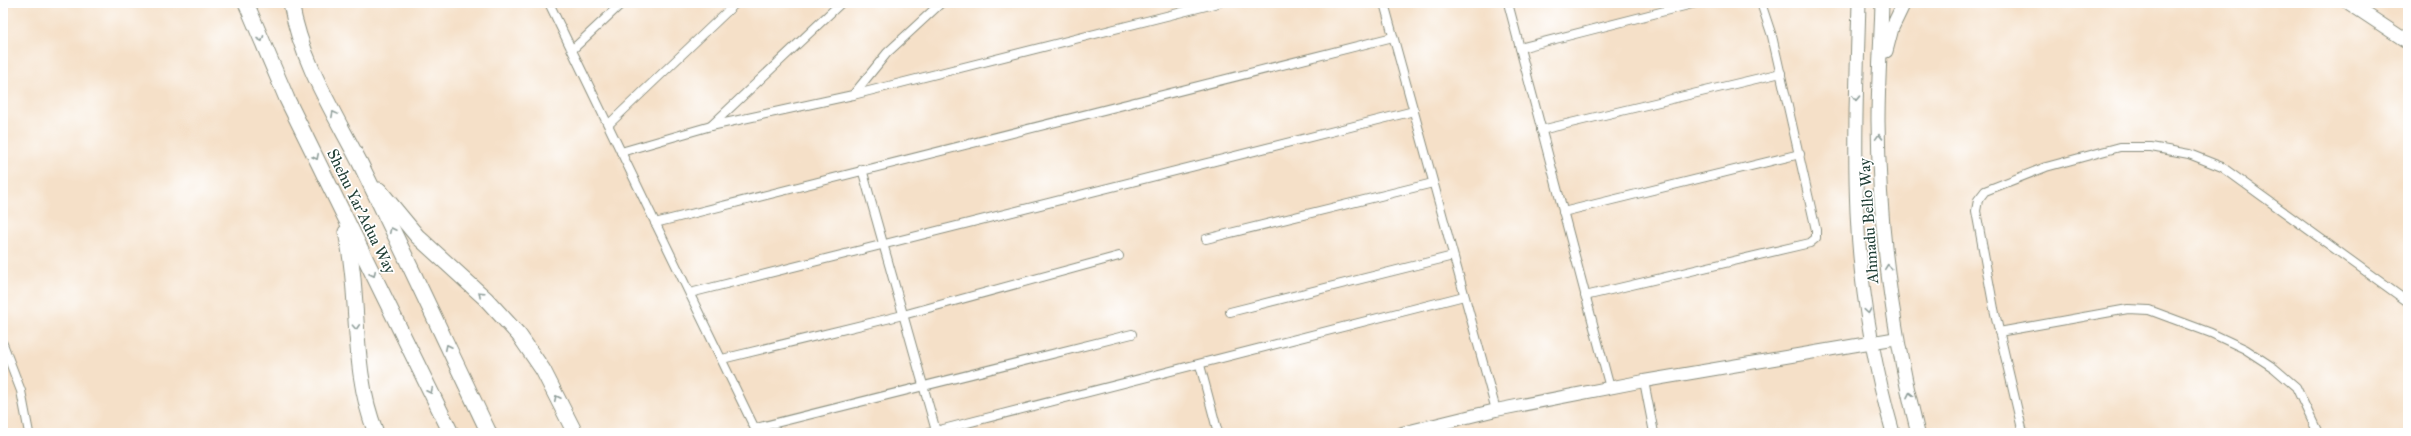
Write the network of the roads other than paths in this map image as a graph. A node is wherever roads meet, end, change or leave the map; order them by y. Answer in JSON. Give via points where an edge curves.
{"nodes":[{"id":1,"x":246,"y":3,"type":"edge"},
{"id":2,"x":291,"y":3,"type":"edge"},
{"id":3,"x":549,"y":3,"type":"edge"},
{"id":4,"x":622,"y":3,"type":"edge"},
{"id":5,"x":736,"y":3,"type":"edge"},
{"id":6,"x":841,"y":3,"type":"edge"},
{"id":7,"x":941,"y":3,"type":"edge"},
{"id":8,"x":1218,"y":3,"type":"edge"},
{"id":9,"x":1384,"y":3,"type":"edge"},
{"id":10,"x":1508,"y":3,"type":"edge"},
{"id":11,"x":1696,"y":3,"type":"edge"},
{"id":12,"x":1761,"y":3,"type":"edge"},
{"id":13,"x":1850,"y":3,"type":"edge"},
{"id":14,"x":1859,"y":3,"type":"edge"},
{"id":15,"x":1882,"y":3,"type":"edge"},
{"id":16,"x":1904,"y":3,"type":"edge"},
{"id":17,"x":2349,"y":3,"type":"edge"},
{"id":18,"x":1393,"y":37,"type":"junction"},
{"id":19,"x":2408,"y":42,"type":"edge"},
{"id":20,"x":1520,"y":48,"type":"junction"},
{"id":21,"x":573,"y":49,"type":"junction"},
{"id":22,"x":1857,"y":72,"type":"junction"},
{"id":23,"x":1781,"y":73,"type":"junction"},
{"id":24,"x":1879,"y":82,"type":"junction"},
{"id":25,"x":853,"y":95,"type":"junction"},
{"id":26,"x":1414,"y":112,"type":"junction"},
{"id":27,"x":609,"y":124,"type":"junction"},
{"id":28,"x":711,"y":126,"type":"junction"},
{"id":29,"x":1541,"y":130,"type":"junction"},
{"id":30,"x":621,"y":152,"type":"junction"},
{"id":31,"x":1800,"y":154,"type":"junction"},
{"id":32,"x":360,"y":164,"type":"junction"},
{"id":33,"x":862,"y":169,"type":"junction"},
{"id":34,"x":1433,"y":183,"type":"junction"},
{"id":35,"x":339,"y":206,"type":"junction"},
{"id":36,"x":1563,"y":212,"type":"junction"},
{"id":37,"x":655,"y":223,"type":"junction"},
{"id":38,"x":1206,"y":239,"type":"dead end"},
{"id":39,"x":882,"y":244,"type":"junction"},
{"id":40,"x":1119,"y":256,"type":"dead end"},
{"id":41,"x":1454,"y":256,"type":"junction"},
{"id":42,"x":690,"y":293,"type":"junction"},
{"id":43,"x":1464,"y":296,"type":"junction"},
{"id":44,"x":1585,"y":296,"type":"junction"},
{"id":45,"x":2408,"y":302,"type":"edge"},
{"id":46,"x":1230,"y":312,"type":"dead end"},
{"id":47,"x":903,"y":315,"type":"junction"},
{"id":48,"x":1999,"y":332,"type":"junction"},
{"id":49,"x":1132,"y":334,"type":"dead end"},
{"id":50,"x":1898,"y":338,"type":"junction"},
{"id":51,"x":3,"y":344,"type":"edge"},
{"id":52,"x":1873,"y":344,"type":"junction"},
{"id":53,"x":722,"y":359,"type":"junction"},
{"id":54,"x":1200,"y":365,"type":"junction"},
{"id":55,"x":1644,"y":381,"type":"junction"},
{"id":56,"x":923,"y":387,"type":"junction"},
{"id":57,"x":1610,"y":388,"type":"junction"},
{"id":58,"x":1496,"y":410,"type":"junction"},
{"id":59,"x":756,"y":431,"type":"edge"},
{"id":60,"x":932,"y":432,"type":"edge"},
{"id":61,"x":29,"y":433,"type":"edge"},
{"id":62,"x":376,"y":433,"type":"edge"},
{"id":63,"x":451,"y":433,"type":"edge"},
{"id":64,"x":489,"y":433,"type":"edge"},
{"id":65,"x":574,"y":433,"type":"edge"},
{"id":66,"x":1218,"y":433,"type":"edge"},
{"id":67,"x":1402,"y":433,"type":"edge"},
{"id":68,"x":1654,"y":433,"type":"edge"},
{"id":69,"x":1893,"y":433,"type":"edge"},
{"id":70,"x":1918,"y":433,"type":"edge"},
{"id":71,"x":2023,"y":433,"type":"edge"},
{"id":72,"x":2318,"y":433,"type":"edge"}],
"edges":[{"from":1,"to":35,"type":"highway","name":"Shehu Yar'Adua Way","one_way":true,"via":[[287,99]]},
{"from":32,"to":2,"type":"highway","name":"Shehu Yar'Adua Way","one_way":true,"via":[[317,81],[301,42]]},
{"from":3,"to":21,"type":"street"},
{"from":4,"to":21,"type":"street"},
{"from":5,"to":27,"type":"street"},
{"from":6,"to":28,"type":"street"},
{"from":7,"to":25,"type":"street","via":[[887,53]]},
{"from":8,"to":25,"type":"street"},
{"from":9,"to":18,"type":"street"},
{"from":10,"to":20,"type":"street"},
{"from":11,"to":20,"type":"street"},
{"from":12,"to":23,"type":"street"},
{"from":13,"to":22,"type":"main road"},
{"from":14,"to":22,"type":"main road","name":"Ahmadu Bello Way"},
{"from":15,"to":24,"type":"main road","name":"Ahmadu Bello Way"},
{"from":16,"to":24,"type":"main road","via":[[1892,28]]},
{"from":17,"to":19,"type":"main road"},
{"from":18,"to":26,"type":"street"},
{"from":18,"to":33,"type":"street"},
{"from":20,"to":29,"type":"street"},
{"from":21,"to":27,"type":"street"},
{"from":22,"to":52,"type":"main road","name":"Ahmadu Bello Way","one_way":true,"via":[[1857,213],[1865,296]]},
{"from":23,"to":29,"type":"street"},
{"from":23,"to":31,"type":"street"},
{"from":50,"to":24,"type":"main road","name":"Ahmadu Bello Way","one_way":true,"via":[[1882,208]]},
{"from":25,"to":28,"type":"street"},
{"from":26,"to":34,"type":"street"},
{"from":26,"to":39,"type":"street"},
{"from":27,"to":30,"type":"street"},
{"from":28,"to":30,"type":"street"},
{"from":29,"to":36,"type":"street"},
{"from":30,"to":37,"type":"street"},
{"from":31,"to":36,"type":"street"},
{"from":31,"to":44,"type":"street","via":[[1816,230],[1816,238],[1810,242]]},
{"from":64,"to":32,"type":"highway","name":"Shehu Yar'Adua Way","one_way":true},
{"from":65,"to":32,"type":"highway","one_way":true,"via":[[543,370],[520,335],[486,299],[417,236]]},
{"from":33,"to":37,"type":"street"},
{"from":33,"to":39,"type":"street"},
{"from":34,"to":38,"type":"street"},
{"from":34,"to":41,"type":"street"},
{"from":35,"to":62,"type":"highway","one_way":true,"via":[[351,256],[363,391]]},
{"from":35,"to":63,"type":"highway","name":"Shehu Yar'Adua Way","one_way":true},
{"from":36,"to":44,"type":"street"},
{"from":37,"to":42,"type":"street"},
{"from":39,"to":42,"type":"street"},
{"from":39,"to":47,"type":"street"},
{"from":40,"to":47,"type":"street"},
{"from":41,"to":43,"type":"street"},
{"from":41,"to":46,"type":"street"},
{"from":42,"to":53,"type":"street"},
{"from":43,"to":54,"type":"street"},
{"from":43,"to":58,"type":"street"},
{"from":44,"to":57,"type":"street"},
{"from":45,"to":48,"type":"street","via":[[2222,167],[2189,154],[2151,147],[2120,147],[2046,167],[1985,191],[1978,200],[1976,211],[1980,246]]},
{"from":47,"to":53,"type":"street"},
{"from":47,"to":56,"type":"street"},
{"from":48,"to":71,"type":"street"},
{"from":48,"to":72,"type":"street","via":[[2128,309],[2150,310],[2211,333],[2245,349],[2274,368],[2296,387]]},
{"from":49,"to":56,"type":"street"},
{"from":50,"to":52,"type":"street"},
{"from":70,"to":50,"type":"main road","name":"Ahmadu Bello Way","one_way":true},
{"from":51,"to":61,"type":"street","via":[[21,391]]},
{"from":52,"to":55,"type":"street"},
{"from":52,"to":69,"type":"main road","name":"Ahmadu Bello Way"},
{"from":53,"to":59,"type":"street"},
{"from":54,"to":60,"type":"street"},
{"from":54,"to":66,"type":"street"},
{"from":55,"to":57,"type":"street"},
{"from":55,"to":68,"type":"street"},
{"from":56,"to":59,"type":"street"},
{"from":56,"to":60,"type":"street"},
{"from":57,"to":58,"type":"street"},
{"from":58,"to":67,"type":"street"}]}
